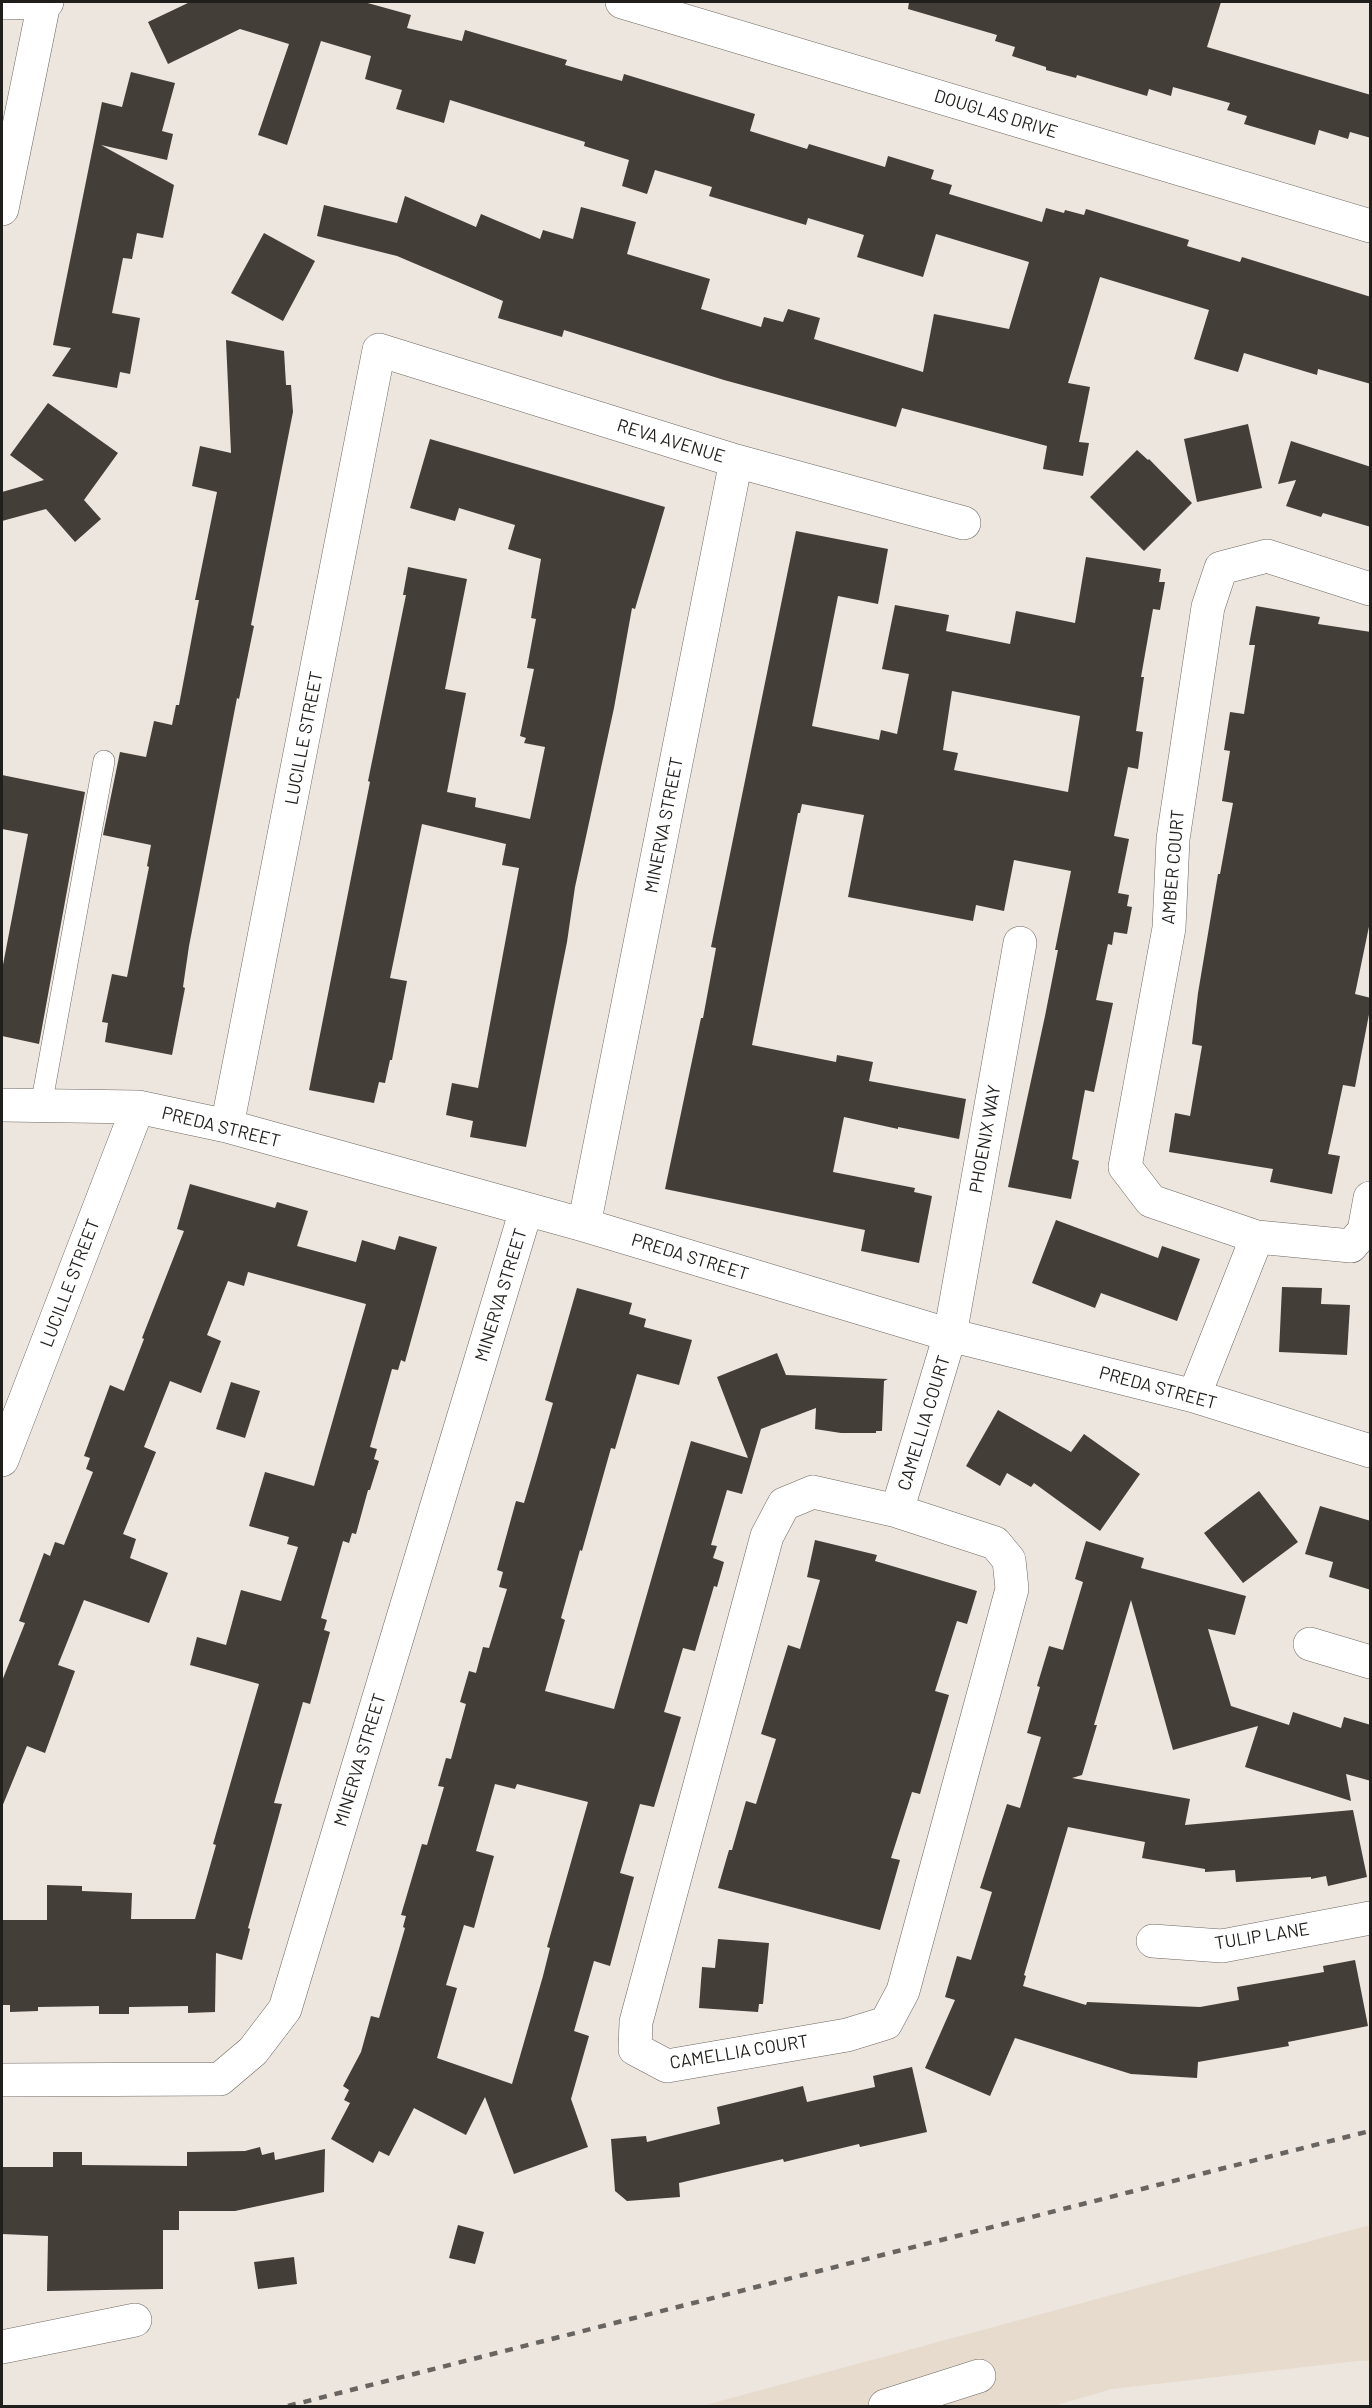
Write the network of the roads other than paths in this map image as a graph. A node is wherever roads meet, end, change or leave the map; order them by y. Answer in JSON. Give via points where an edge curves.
{"nodes":[{"id":1,"x":46,"y":2,"type":"edge"},
{"id":2,"x":622,"y":2,"type":"edge"},
{"id":3,"x":2,"y":3,"type":"edge"},
{"id":4,"x":2,"y":209,"type":"edge"},
{"id":5,"x":1371,"y":226,"type":"edge"},
{"id":6,"x":380,"y":350,"type":"joint"},
{"id":7,"x":736,"y":461,"type":"junction"},
{"id":8,"x":964,"y":523,"type":"dead end"},
{"id":9,"x":1371,"y":589,"type":"edge"},
{"id":10,"x":104,"y":761,"type":"dead end"},
{"id":11,"x":1020,"y":943,"type":"dead end"},
{"id":12,"x":2,"y":1105,"type":"edge"},
{"id":13,"x":40,"y":1106,"type":"junction"},
{"id":14,"x":138,"y":1107,"type":"junction"},
{"id":15,"x":227,"y":1126,"type":"junction"},
{"id":16,"x":1371,"y":1198,"type":"edge"},
{"id":17,"x":526,"y":1210,"type":"junction"},
{"id":18,"x":584,"y":1225,"type":"junction"},
{"id":19,"x":1257,"y":1237,"type":"junction"},
{"id":20,"x":950,"y":1335,"type":"junction"},
{"id":21,"x":1194,"y":1396,"type":"junction"},
{"id":22,"x":1371,"y":1451,"type":"edge"},
{"id":23,"x":2,"y":1460,"type":"edge"},
{"id":24,"x":897,"y":1511,"type":"junction"},
{"id":25,"x":1310,"y":1644,"type":"dead end"},
{"id":26,"x":1371,"y":1662,"type":"edge"},
{"id":27,"x":1371,"y":1918,"type":"edge"},
{"id":28,"x":1153,"y":1941,"type":"dead end"},
{"id":29,"x":2,"y":2080,"type":"edge"},
{"id":30,"x":135,"y":2320,"type":"dead end"},
{"id":31,"x":2,"y":2347,"type":"edge"},
{"id":32,"x":980,"y":2376,"type":"dead end"},
{"id":33,"x":885,"y":2406,"type":"edge"}],
"edges":[{"from":1,"to":3,"type":"street"},
{"from":1,"to":4,"type":"street"},
{"from":2,"to":5,"type":"street","name":"DOUGLAS DRIVE"},
{"from":6,"to":7,"type":"street","name":"REVA AVENUE"},
{"from":6,"to":15,"type":"street","name":"LUCILLE STREET"},
{"from":7,"to":8,"type":"street","name":"REVA AVENUE"},
{"from":7,"to":18,"type":"street","name":"MINERVA STREET"},
{"from":9,"to":19,"type":"street","name":"AMBER COURT","via":[[1267,556],[1221,568],[1208,607],[1173,839],[1169,928],[1125,1167],[1151,1201]]},
{"from":10,"to":13,"type":"lane"},
{"from":11,"to":20,"type":"street","name":"PHOENIX WAY"},
{"from":12,"to":13,"type":"street","name":"PREDA STREET"},
{"from":13,"to":14,"type":"street","name":"PREDA STREET"},
{"from":14,"to":15,"type":"street","name":"PREDA STREET"},
{"from":14,"to":23,"type":"street","name":"LUCILLE STREET"},
{"from":15,"to":17,"type":"street","name":"PREDA STREET"},
{"from":16,"to":19,"type":"street","name":"AMBER COURT","via":[[1364,1231],[1351,1246]]},
{"from":17,"to":18,"type":"street","name":"PREDA STREET"},
{"from":17,"to":29,"type":"street","name":"MINERVA STREET","via":[[285,2009],[253,2051],[220,2079]]},
{"from":18,"to":20,"type":"street","name":"PREDA STREET"},
{"from":19,"to":21,"type":"street"},
{"from":20,"to":21,"type":"street","name":"PREDA STREET"},
{"from":20,"to":24,"type":"street","name":"CAMELLIA COURT"},
{"from":21,"to":22,"type":"street","name":"PREDA STREET"},
{"from":24,"to":24,"type":"street","name":"CAMELLIA COURT","via":[[813,1492],[784,1504],[767,1536],[636,2022],[635,2049],[667,2066],[847,2035],[886,2023],[903,1991],[1012,1588],[1009,1560],[995,1543]]},
{"from":25,"to":26,"type":"street"},
{"from":27,"to":28,"type":"street","name":"TULIP LANE","via":[[1222,1946]]},
{"from":30,"to":31,"type":"street"},
{"from":32,"to":33,"type":"street"}]}
